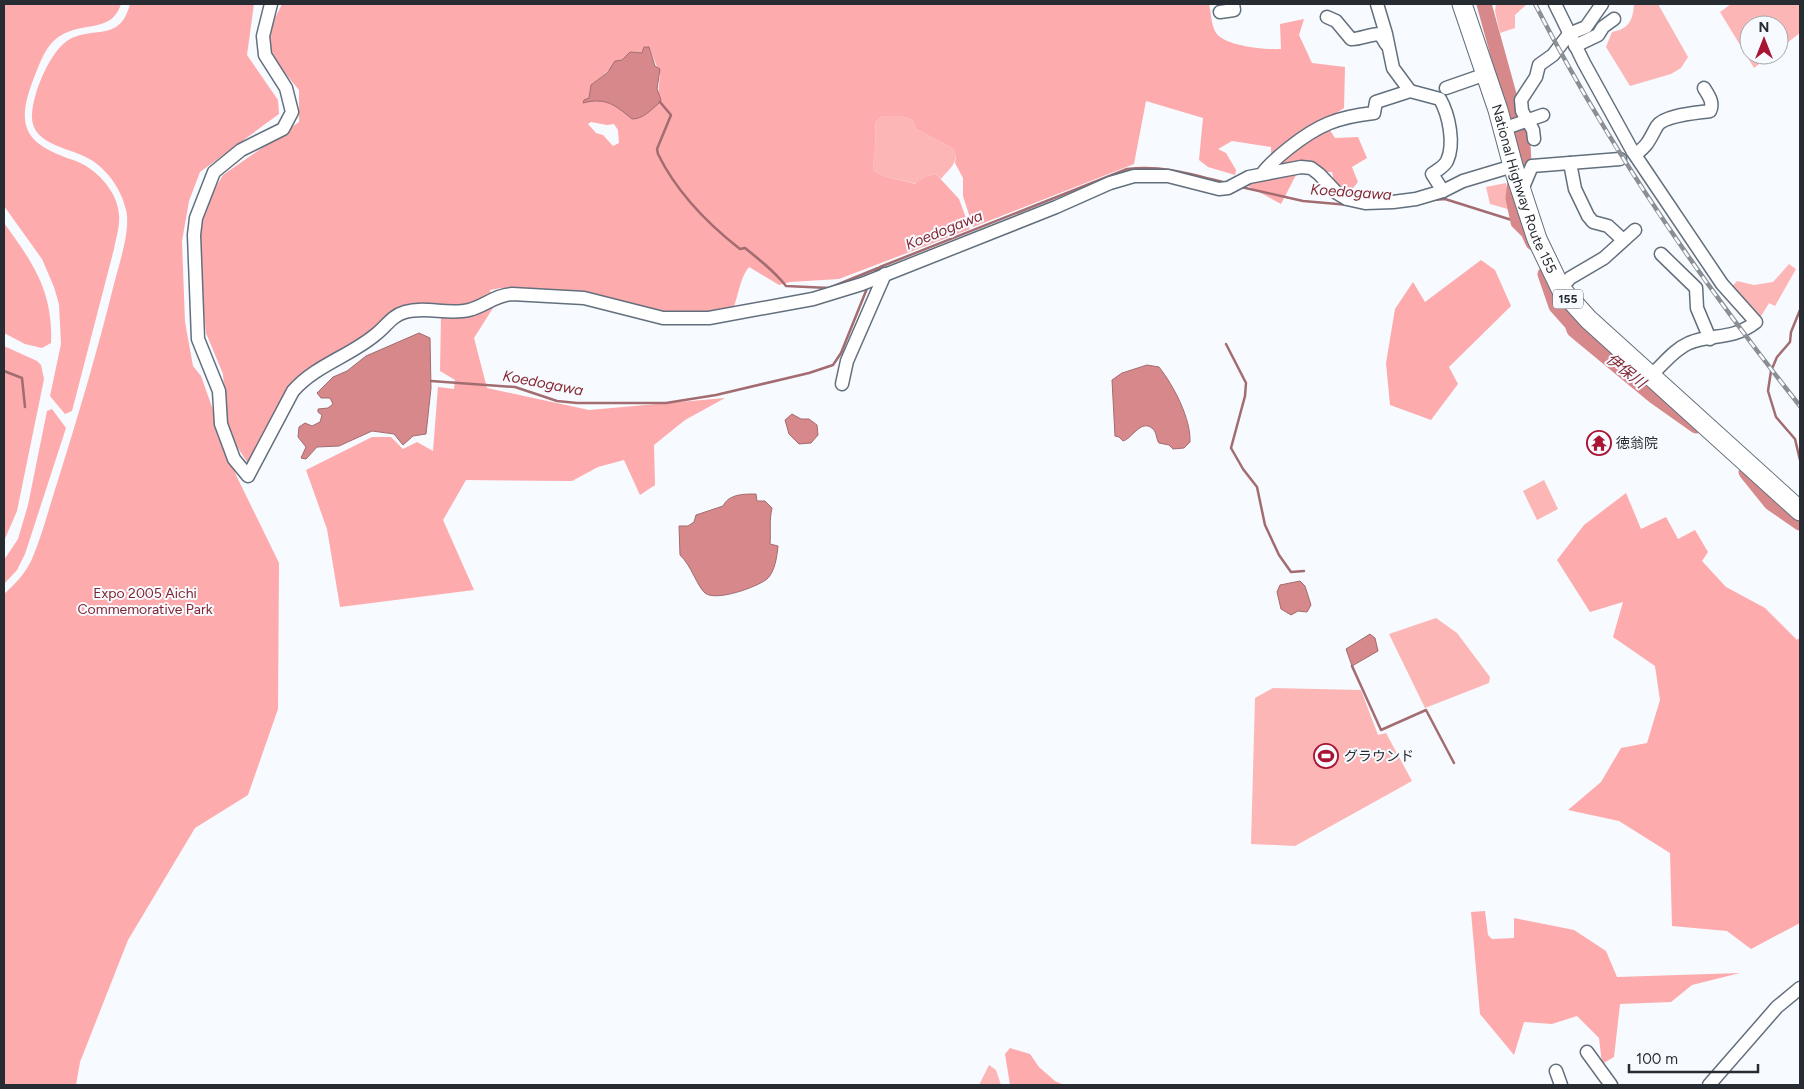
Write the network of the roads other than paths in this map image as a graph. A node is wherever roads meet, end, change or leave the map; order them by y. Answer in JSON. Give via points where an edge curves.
{"nodes":[{"id":1,"x":271,"y":4,"type":"edge"},
{"id":2,"x":1233,"y":4,"type":"edge"},
{"id":3,"x":1376,"y":4,"type":"edge"},
{"id":4,"x":1462,"y":4,"type":"edge"},
{"id":5,"x":1555,"y":4,"type":"edge"},
{"id":6,"x":1602,"y":4,"type":"edge"},
{"id":7,"x":1220,"y":12,"type":"dead end"},
{"id":8,"x":1327,"y":17,"type":"dead end"},
{"id":9,"x":1614,"y":19,"type":"dead end"},
{"id":10,"x":1572,"y":40,"type":"junction"},
{"id":11,"x":1388,"y":46,"type":"junction"},
{"id":12,"x":1486,"y":74,"type":"junction"},
{"id":13,"x":1446,"y":88,"type":"dead end"},
{"id":14,"x":1704,"y":88,"type":"dead end"},
{"id":15,"x":1410,"y":91,"type":"junction"},
{"id":16,"x":1543,"y":115,"type":"dead end"},
{"id":17,"x":1515,"y":124,"type":"junction"},
{"id":18,"x":1534,"y":139,"type":"dead end"},
{"id":19,"x":1636,"y":154,"type":"junction"},
{"id":20,"x":1620,"y":159,"type":"dead end"},
{"id":21,"x":1570,"y":163,"type":"junction"},
{"id":22,"x":1513,"y":166,"type":"junction"},
{"id":23,"x":1262,"y":174,"type":"junction"},
{"id":24,"x":1443,"y":191,"type":"junction"},
{"id":25,"x":1521,"y":192,"type":"junction"},
{"id":26,"x":1635,"y":230,"type":"dead end"},
{"id":27,"x":1622,"y":240,"type":"junction"},
{"id":28,"x":1661,"y":254,"type":"dead end"},
{"id":29,"x":881,"y":276,"type":"junction"},
{"id":30,"x":1561,"y":289,"type":"junction"},
{"id":31,"x":1710,"y":339,"type":"junction"},
{"id":32,"x":1650,"y":376,"type":"junction"},
{"id":33,"x":842,"y":384,"type":"dead end"},
{"id":34,"x":1800,"y":511,"type":"edge"},
{"id":35,"x":1800,"y":988,"type":"edge"},
{"id":36,"x":1588,"y":1052,"type":"dead end"},
{"id":37,"x":1556,"y":1071,"type":"dead end"},
{"id":38,"x":1561,"y":1085,"type":"edge"},
{"id":39,"x":1611,"y":1085,"type":"edge"},
{"id":40,"x":1708,"y":1085,"type":"edge"}],
"edges":[{"from":1,"to":29,"type":"street","via":[[263,36],[266,55],[286,88],[292,112],[283,129],[241,150],[214,172],[196,218],[194,235],[198,339],[219,392],[220,424],[234,459],[248,476],[300,384],[324,365],[369,340],[393,316],[419,310],[451,313],[472,309],[501,294],[512,294],[584,298],[662,318],[694,319],[813,299]]},
{"from":2,"to":7,"type":"street","via":[[1234,10]]},
{"from":3,"to":11,"type":"street"},
{"from":4,"to":12,"type":"highway","name":"National Highway Route 155","number":"155"},
{"from":5,"to":10,"type":"street"},
{"from":6,"to":10,"type":"street"},
{"from":8,"to":11,"type":"street","via":[[1336,20],[1350,38],[1356,40],[1368,34],[1380,34]]},
{"from":9,"to":10,"type":"street","via":[[1598,35]]},
{"from":10,"to":17,"type":"street","via":[[1539,65],[1536,77],[1520,104]]},
{"from":10,"to":19,"type":"street"},
{"from":11,"to":15,"type":"street","via":[[1393,68]]},
{"from":12,"to":13,"type":"street"},
{"from":12,"to":17,"type":"highway","name":"National Highway Route 155","number":"155"},
{"from":14,"to":19,"type":"street","via":[[1710,98],[1710,111],[1665,120],[1658,125],[1649,144]]},
{"from":15,"to":23,"type":"street","via":[[1376,102],[1374,114],[1339,118],[1303,135]]},
{"from":15,"to":24,"type":"street","via":[[1440,99],[1444,106],[1450,137],[1449,154],[1445,164],[1432,174]]},
{"from":16,"to":17,"type":"street"},
{"from":17,"to":18,"type":"street","via":[[1533,130]]},
{"from":17,"to":22,"type":"highway","name":"National Highway Route 155","number":"155"},
{"from":19,"to":31,"type":"street","via":[[1722,284],[1756,322],[1738,334]]},
{"from":20,"to":21,"type":"street"},
{"from":21,"to":25,"type":"street","via":[[1532,166]]},
{"from":21,"to":27,"type":"street","via":[[1575,189],[1588,216],[1593,222],[1608,226]]},
{"from":22,"to":24,"type":"street"},
{"from":22,"to":25,"type":"highway","name":"National Highway Route 155","number":"155"},
{"from":23,"to":24,"type":"street","via":[[1311,168],[1337,193],[1365,203],[1416,199]]},
{"from":23,"to":29,"type":"street","via":[[1219,189],[1168,176],[1134,176]]},
{"from":25,"to":30,"type":"highway","name":"National Highway Route 155","number":"155","via":[[1537,239]]},
{"from":26,"to":27,"type":"street"},
{"from":27,"to":30,"type":"street","via":[[1604,258],[1570,278]]},
{"from":28,"to":31,"type":"street","via":[[1696,288],[1697,308]]},
{"from":29,"to":33,"type":"street","via":[[847,361]]},
{"from":30,"to":32,"type":"highway","name":"National Highway Route 155","number":"155","via":[[1588,320]]},
{"from":31,"to":32,"type":"street","via":[[1680,348]]},
{"from":32,"to":34,"type":"highway","name":"National Highway Route 155","number":"155"},
{"from":35,"to":40,"type":"street","via":[[1777,1007]]},
{"from":36,"to":39,"type":"street"},
{"from":37,"to":38,"type":"street"}]}
